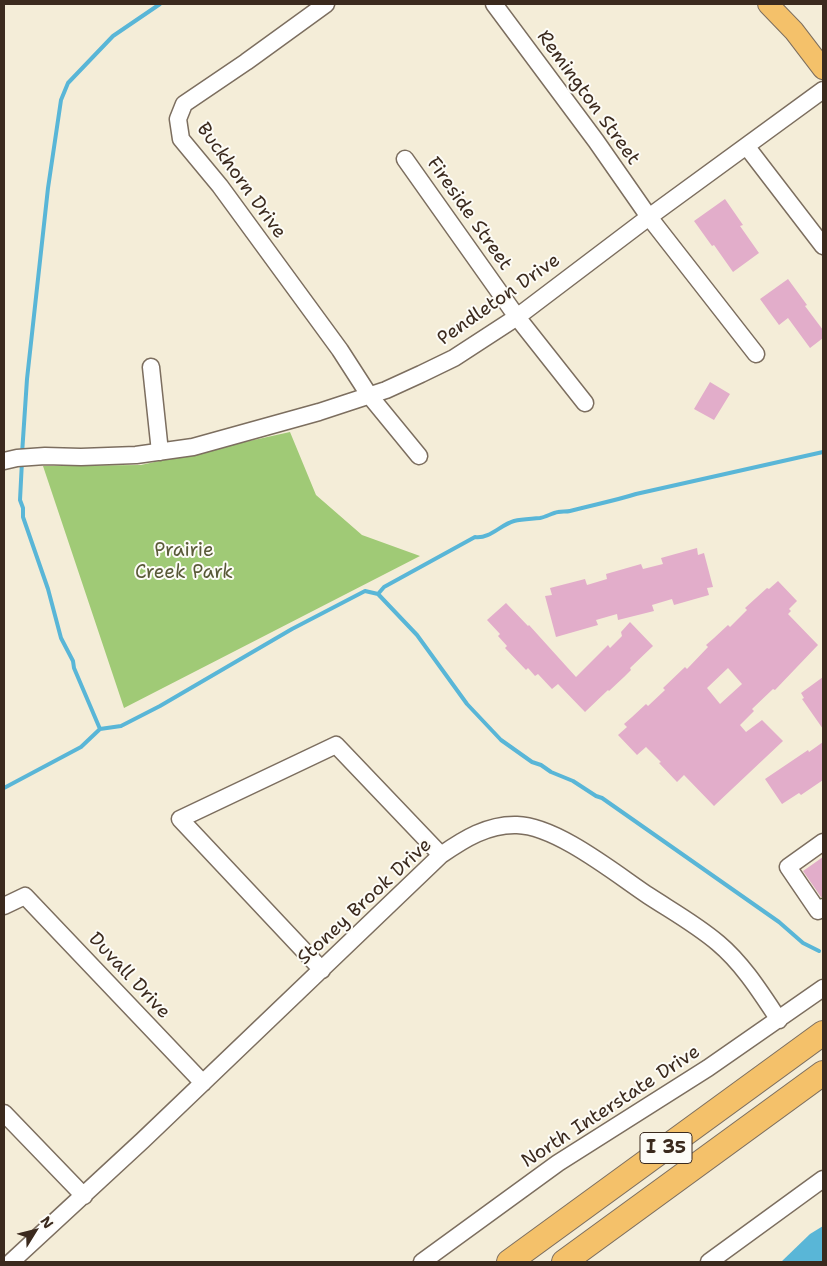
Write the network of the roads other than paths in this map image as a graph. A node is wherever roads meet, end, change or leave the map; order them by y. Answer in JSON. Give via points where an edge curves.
{"nodes":[{"id":1,"x":326,"y":4,"type":"edge"},
{"id":2,"x":494,"y":4,"type":"edge"},
{"id":3,"x":768,"y":4,"type":"edge"},
{"id":4,"x":823,"y":69,"type":"edge"},
{"id":5,"x":823,"y":90,"type":"edge"},
{"id":6,"x":747,"y":147,"type":"junction"},
{"id":7,"x":405,"y":159,"type":"dead end"},
{"id":8,"x":649,"y":217,"type":"junction"},
{"id":9,"x":823,"y":246,"type":"edge"},
{"id":10,"x":517,"y":317,"type":"junction"},
{"id":11,"x":756,"y":354,"type":"dead end"},
{"id":12,"x":151,"y":367,"type":"dead end"},
{"id":13,"x":369,"y":396,"type":"junction"},
{"id":14,"x":585,"y":403,"type":"dead end"},
{"id":15,"x":160,"y":452,"type":"junction"},
{"id":16,"x":419,"y":456,"type":"dead end"},
{"id":17,"x":18,"y":459,"type":"edge"},
{"id":18,"x":823,"y":842,"type":"edge"},
{"id":19,"x":441,"y":855,"type":"junction"},
{"id":20,"x":4,"y":906,"type":"edge"},
{"id":21,"x":823,"y":907,"type":"edge"},
{"id":22,"x":322,"y":970,"type":"junction"},
{"id":23,"x":823,"y":988,"type":"edge"},
{"id":24,"x":779,"y":1020,"type":"junction"},
{"id":25,"x":823,"y":1033,"type":"edge"},
{"id":26,"x":823,"y":1073,"type":"edge"},
{"id":27,"x":203,"y":1084,"type":"junction"},
{"id":28,"x":4,"y":1113,"type":"edge"},
{"id":29,"x":823,"y":1179,"type":"edge"},
{"id":30,"x":84,"y":1196,"type":"junction"},
{"id":31,"x":11,"y":1262,"type":"edge"},
{"id":32,"x":422,"y":1262,"type":"edge"},
{"id":33,"x":509,"y":1262,"type":"edge"},
{"id":34,"x":564,"y":1262,"type":"edge"},
{"id":35,"x":709,"y":1262,"type":"edge"}],
"edges":[{"from":1,"to":13,"type":"street","name":"Buckhorn Drive","via":[[184,104],[178,125],[182,139],[312,311]]},
{"from":2,"to":8,"type":"street","name":"Remington Street"},
{"from":3,"to":4,"type":"main road","via":[[794,30]]},
{"from":5,"to":6,"type":"street","name":"Pendleton Drive"},
{"from":6,"to":8,"type":"street","name":"Pendleton Drive"},
{"from":6,"to":9,"type":"street"},
{"from":7,"to":10,"type":"street","name":"Fireside Street"},
{"from":8,"to":10,"type":"street","name":"Pendleton Drive"},
{"from":8,"to":11,"type":"street","name":"Remington Street"},
{"from":10,"to":13,"type":"street","name":"Pendleton Drive","via":[[454,358]]},
{"from":10,"to":14,"type":"street","name":"Fireside Street"},
{"from":12,"to":15,"type":"street"},
{"from":13,"to":15,"type":"street","name":"Pendleton Drive","via":[[193,447]]},
{"from":13,"to":16,"type":"street","name":"Buckhorn Drive"},
{"from":15,"to":17,"type":"street","name":"Pendleton Drive","via":[[110,457]]},
{"from":18,"to":21,"type":"street","via":[[788,867],[818,911]]},
{"from":19,"to":22,"type":"street","name":"Stoney Brook Drive"},
{"from":19,"to":22,"type":"street","via":[[336,744],[180,819]]},
{"from":19,"to":24,"type":"street","name":"Stoney Brook Drive","via":[[468,837],[498,827],[528,826],[561,839],[718,943],[741,967]]},
{"from":20,"to":27,"type":"street","name":"Duvall Drive","via":[[25,896]]},
{"from":22,"to":27,"type":"street","name":"Stoney Brook Drive"},
{"from":23,"to":24,"type":"street","name":"North Interstate Drive"},
{"from":24,"to":32,"type":"street","name":"North Interstate Drive","via":[[558,1163]]},
{"from":25,"to":33,"type":"highway","number":"I 35"},
{"from":26,"to":34,"type":"highway","number":"I 35"},
{"from":27,"to":30,"type":"street","name":"Stoney Brook Drive"},
{"from":28,"to":30,"type":"street"},
{"from":29,"to":35,"type":"street"},
{"from":30,"to":31,"type":"street","name":"Stoney Brook Drive"}]}
